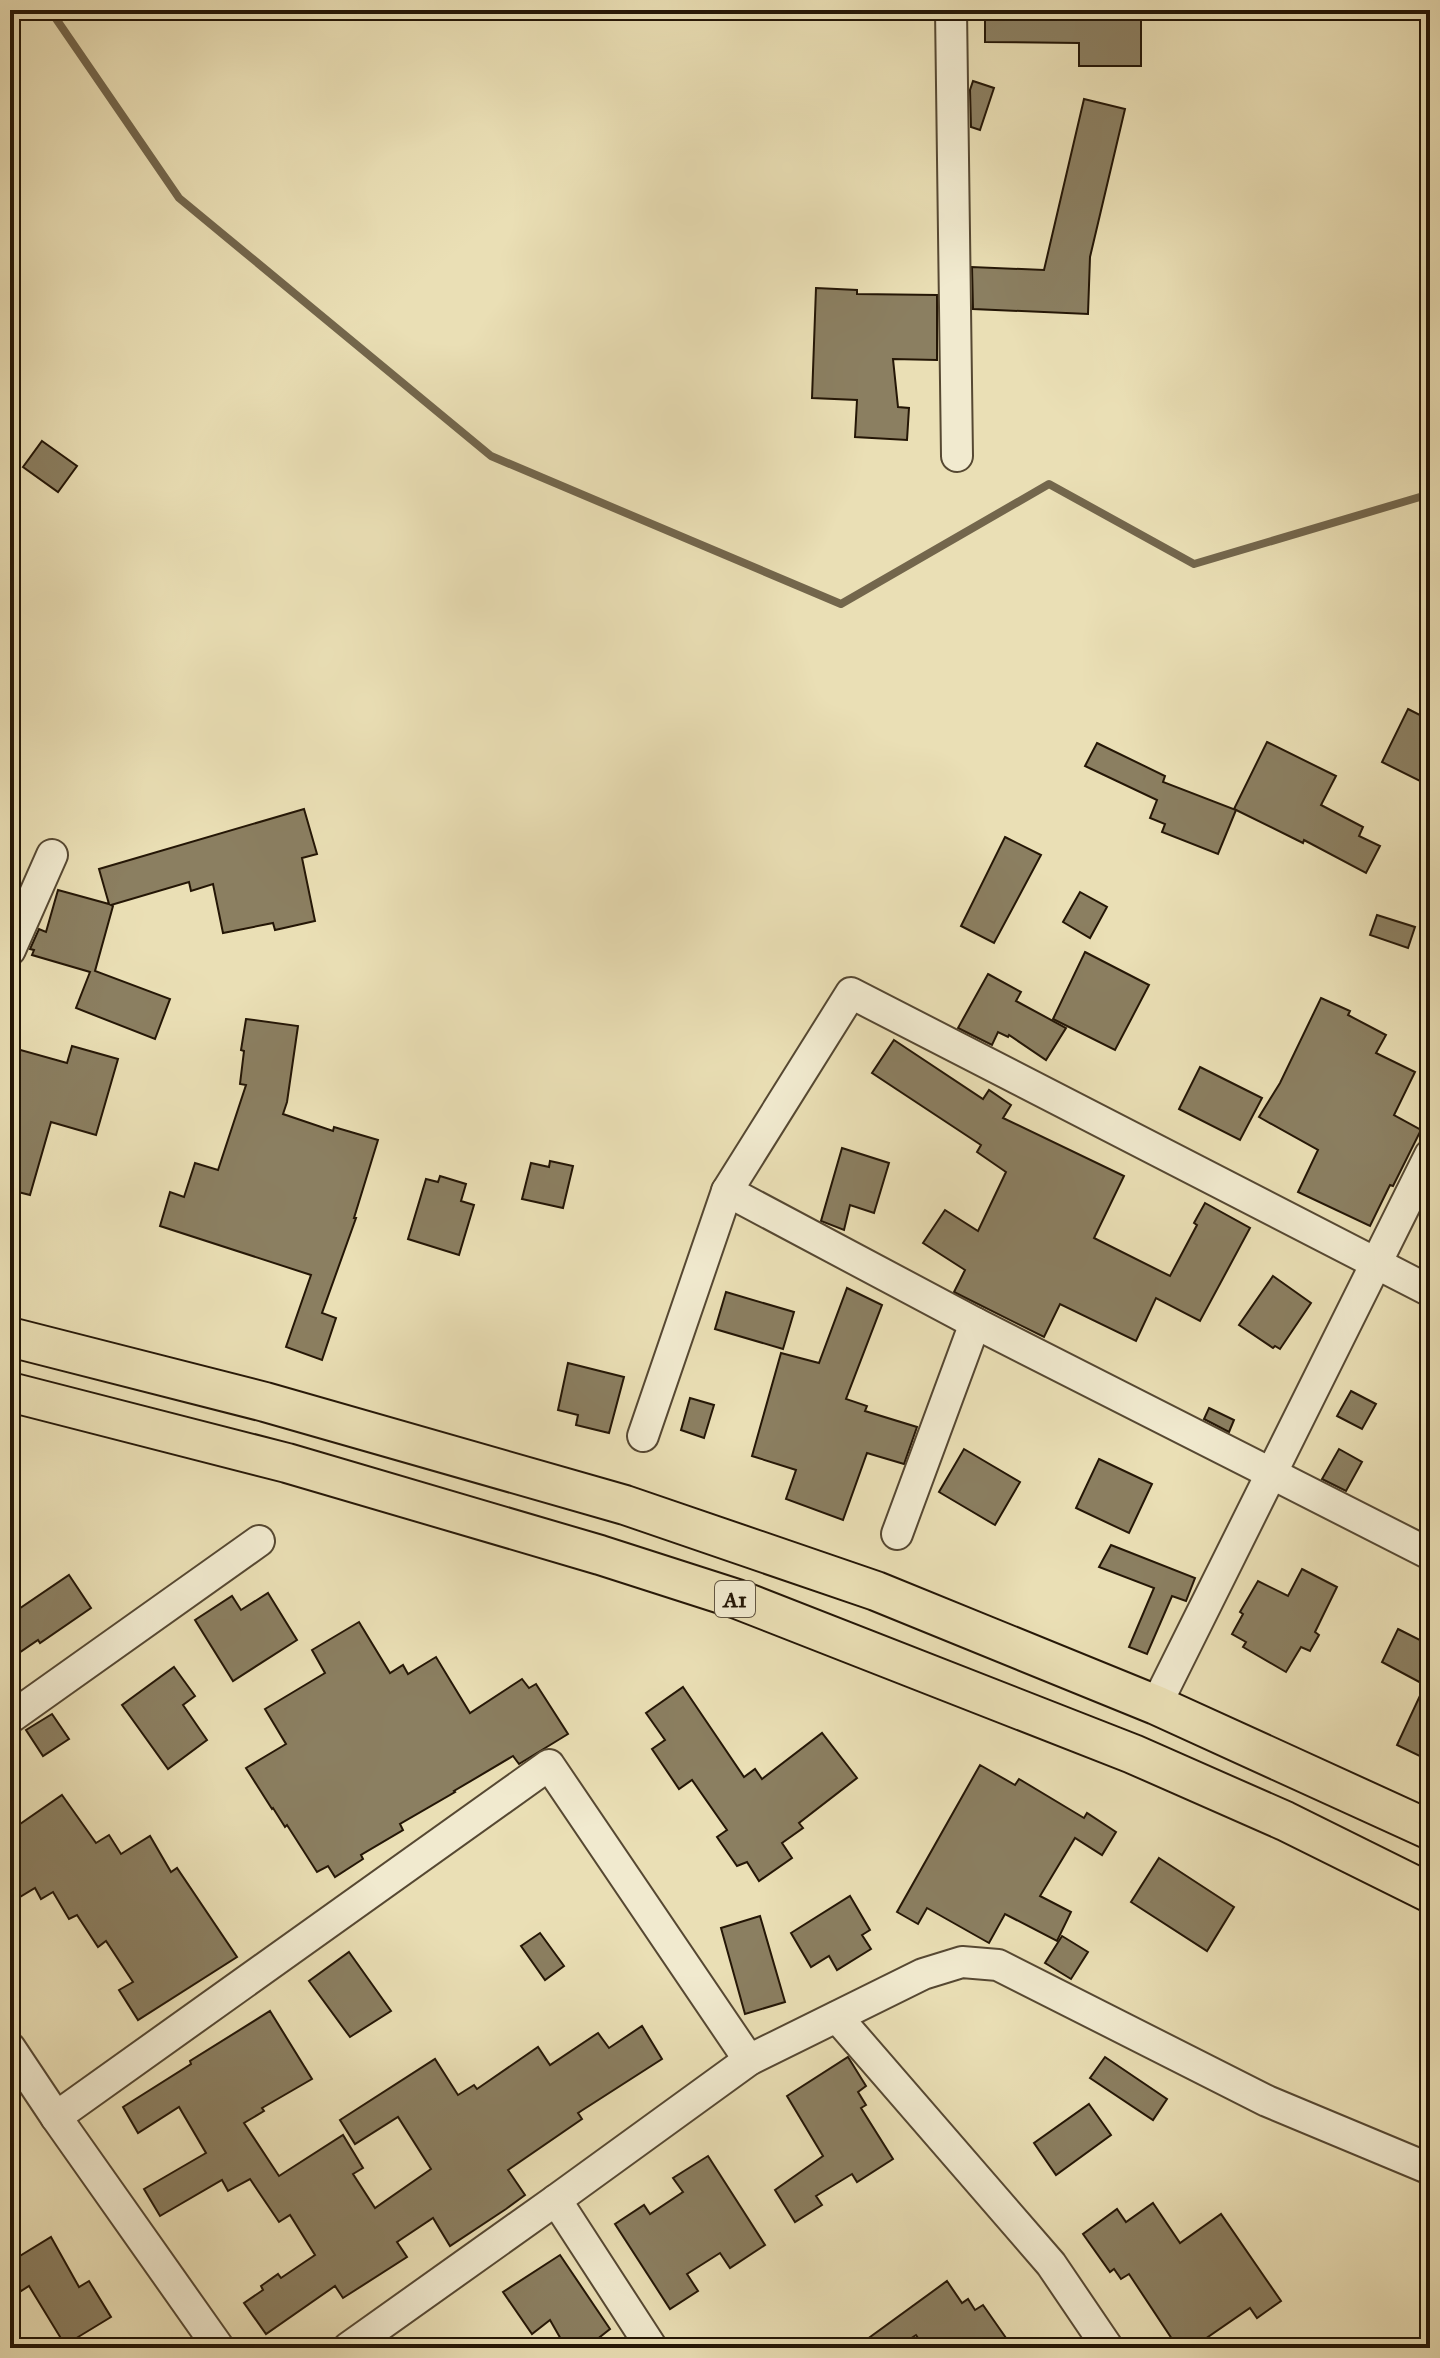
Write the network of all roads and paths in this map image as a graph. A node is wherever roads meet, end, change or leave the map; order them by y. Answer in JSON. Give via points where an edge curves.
{"nodes":[{"id":1,"x":951,"y":10,"type":"edge"},
{"id":2,"x":957,"y":456,"type":"dead end"},
{"id":3,"x":52,"y":855,"type":"dead end"},
{"id":4,"x":10,"y":950,"type":"edge"},
{"id":5,"x":1430,"y":1155,"type":"edge"},
{"id":6,"x":727,"y":1191,"type":"junction"},
{"id":7,"x":1377,"y":1263,"type":"junction"},
{"id":8,"x":1430,"y":1291,"type":"edge"},
{"id":9,"x":975,"y":1323,"type":"junction"},
{"id":10,"x":10,"y":1337,"type":"edge"},
{"id":11,"x":10,"y":1392,"type":"edge"},
{"id":12,"x":643,"y":1436,"type":"dead end"},
{"id":13,"x":1272,"y":1474,"type":"junction"},
{"id":14,"x":897,"y":1534,"type":"dead end"},
{"id":15,"x":259,"y":1541,"type":"dead end"},
{"id":16,"x":1430,"y":1554,"type":"edge"},
{"id":17,"x":1156,"y":1705,"type":"junction"},
{"id":18,"x":10,"y":1718,"type":"edge"},
{"id":19,"x":1430,"y":1830,"type":"edge"},
{"id":20,"x":1430,"y":1893,"type":"edge"},
{"id":21,"x":837,"y":2017,"type":"junction"},
{"id":22,"x":10,"y":2048,"type":"edge"},
{"id":23,"x":749,"y":2060,"type":"junction"},
{"id":24,"x":56,"y":2117,"type":"junction"},
{"id":25,"x":1430,"y":2169,"type":"edge"},
{"id":26,"x":556,"y":2200,"type":"junction"},
{"id":27,"x":219,"y":2348,"type":"edge"},
{"id":28,"x":348,"y":2348,"type":"edge"},
{"id":29,"x":652,"y":2348,"type":"edge"},
{"id":30,"x":1108,"y":2348,"type":"edge"}],
"edges":[{"from":1,"to":2,"type":"street"},
{"from":3,"to":4,"type":"street"},
{"from":5,"to":7,"type":"street"},
{"from":6,"to":7,"type":"street","via":[[851,993]]},
{"from":6,"to":9,"type":"street"},
{"from":6,"to":12,"type":"street"},
{"from":7,"to":8,"type":"street"},
{"from":7,"to":13,"type":"street"},
{"from":9,"to":13,"type":"street"},
{"from":9,"to":14,"type":"street"},
{"from":10,"to":17,"type":"main road","number":"A1","via":[[265,1402],[625,1505],[876,1591]]},
{"from":11,"to":20,"type":"main road","number":"A1","via":[[287,1463],[737,1599],[1133,1754]]},
{"from":13,"to":16,"type":"street"},
{"from":13,"to":17,"type":"street"},
{"from":15,"to":18,"type":"street"},
{"from":17,"to":19,"type":"main road","number":"A1"},
{"from":21,"to":23,"type":"street"},
{"from":21,"to":25,"type":"street","via":[[923,1974],[962,1962],[998,1965],[1267,2101]]},
{"from":21,"to":30,"type":"street","via":[[1051,2264]]},
{"from":22,"to":24,"type":"street"},
{"from":23,"to":24,"type":"street","via":[[549,1765]]},
{"from":23,"to":26,"type":"street"},
{"from":24,"to":27,"type":"street"},
{"from":26,"to":28,"type":"street"},
{"from":26,"to":29,"type":"street"}]}
